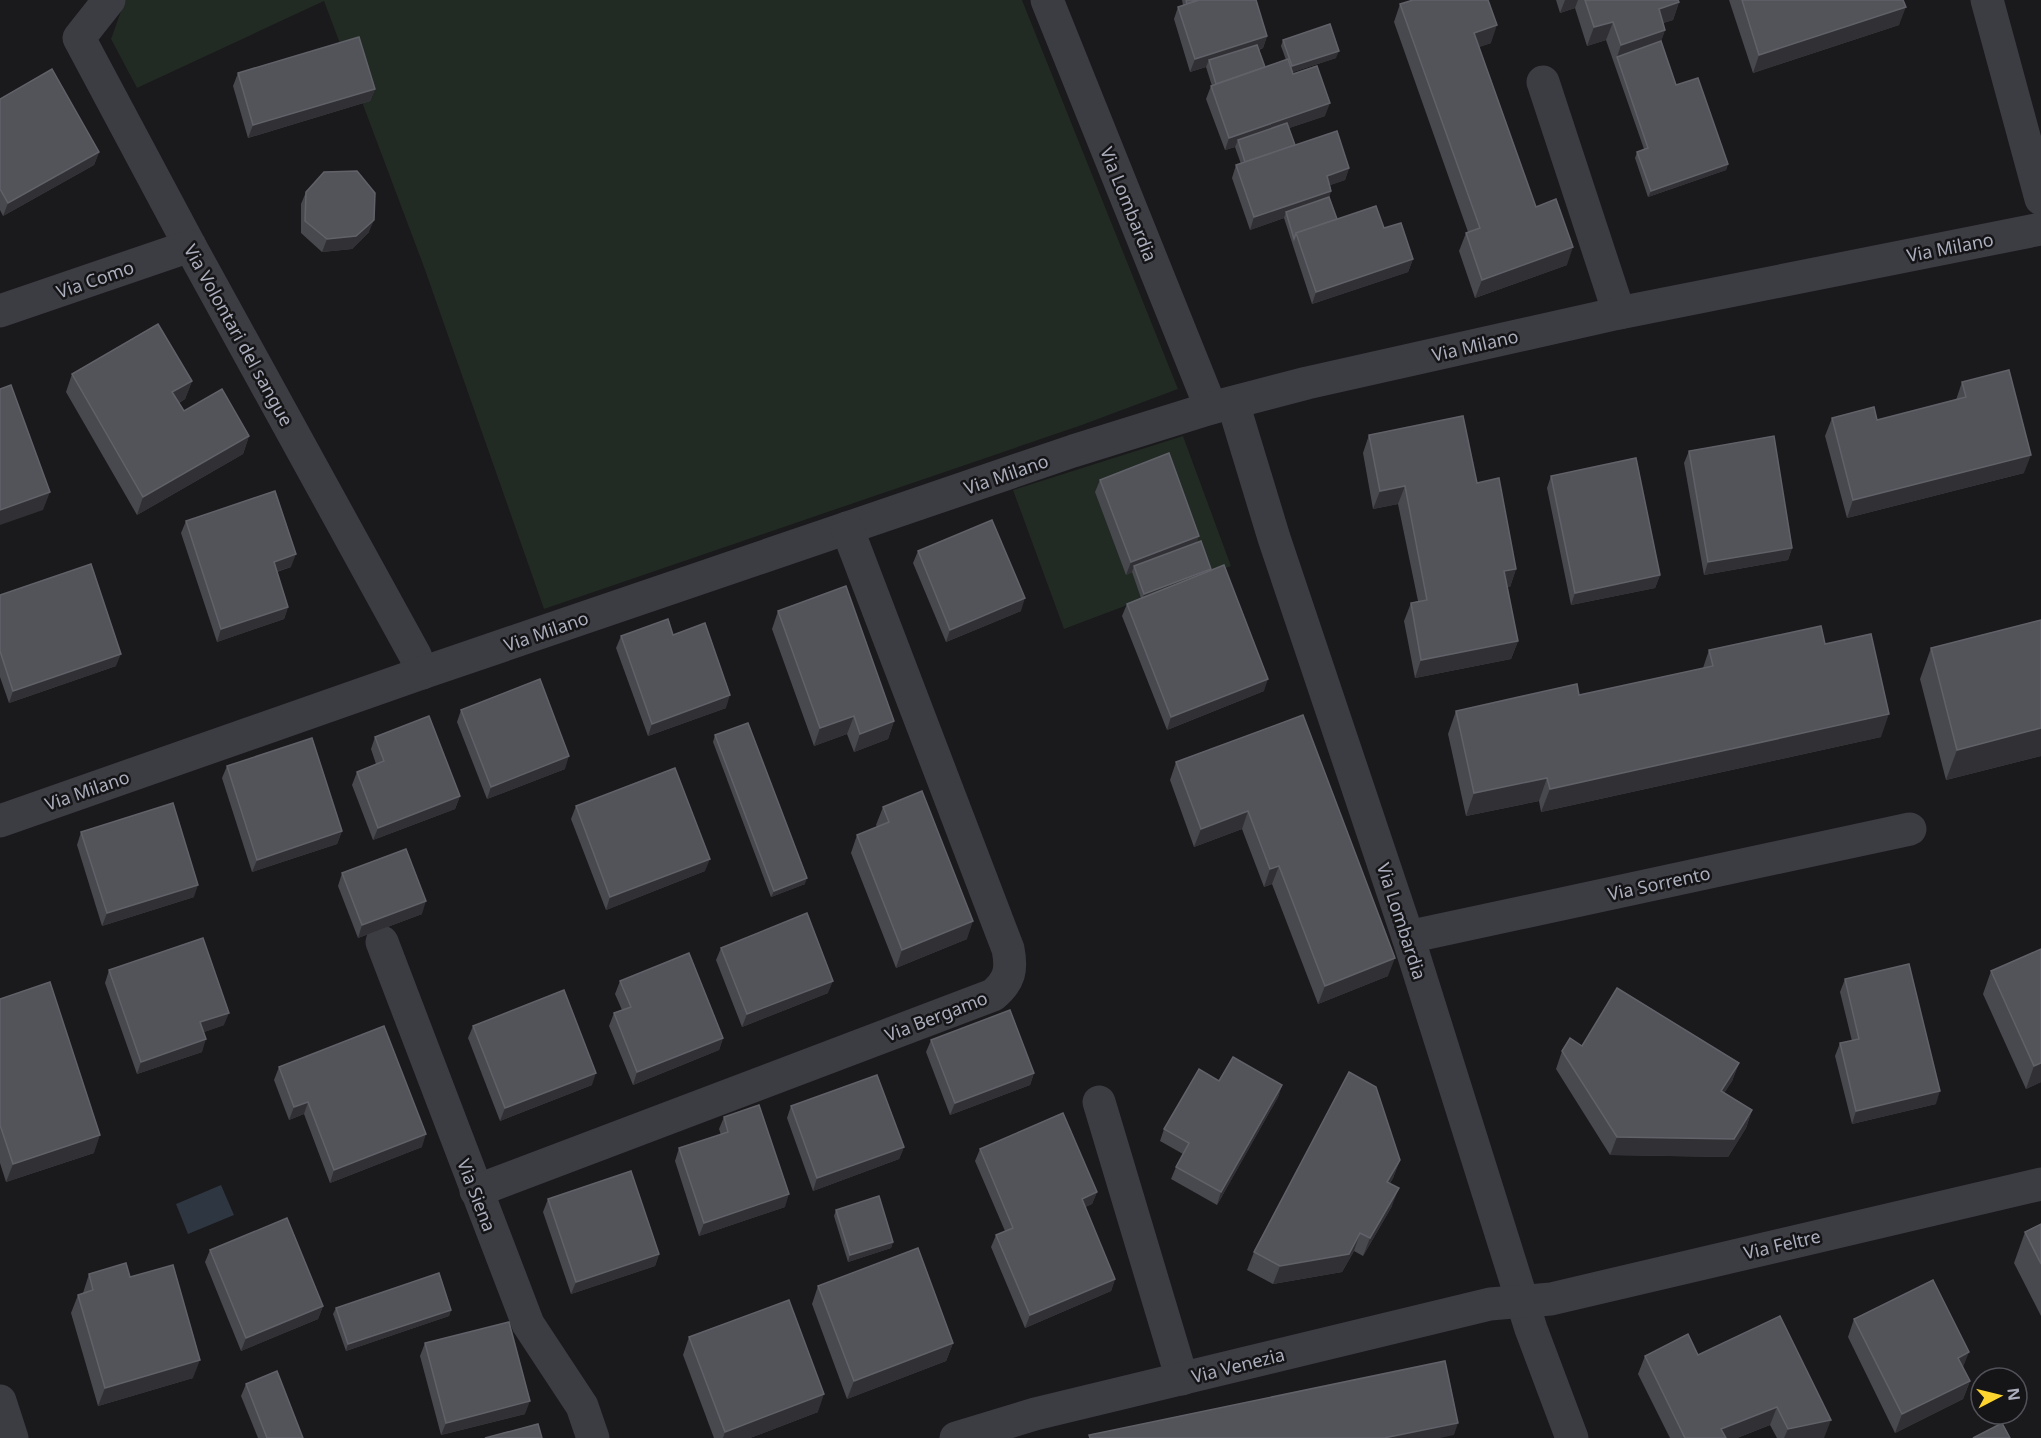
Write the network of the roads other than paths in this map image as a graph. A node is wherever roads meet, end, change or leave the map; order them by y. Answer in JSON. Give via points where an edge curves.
{"nodes":[{"id":1,"x":109,"y":0,"type":"edge"},
{"id":2,"x":1047,"y":0,"type":"edge"},
{"id":3,"x":1987,"y":0,"type":"edge"},
{"id":4,"x":1543,"y":82,"type":"dead end"},
{"id":5,"x":2041,"y":200,"type":"edge"},
{"id":6,"x":2041,"y":229,"type":"edge"},
{"id":7,"x":190,"y":246,"type":"junction"},
{"id":8,"x":0,"y":311,"type":"edge"},
{"id":9,"x":1620,"y":313,"type":"junction"},
{"id":10,"x":1222,"y":406,"type":"junction"},
{"id":11,"x":847,"y":528,"type":"junction"},
{"id":12,"x":422,"y":673,"type":"junction"},
{"id":13,"x":0,"y":820,"type":"edge"},
{"id":14,"x":1910,"y":829,"type":"dead end"},
{"id":15,"x":1408,"y":937,"type":"junction"},
{"id":16,"x":382,"y":942,"type":"dead end"},
{"id":17,"x":1099,"y":1102,"type":"dead end"},
{"id":18,"x":2041,"y":1184,"type":"edge"},
{"id":19,"x":476,"y":1191,"type":"junction"},
{"id":20,"x":1522,"y":1300,"type":"junction"},
{"id":21,"x":1182,"y":1379,"type":"junction"},
{"id":22,"x":0,"y":1401,"type":"edge"},
{"id":23,"x":12,"y":1438,"type":"edge"},
{"id":24,"x":593,"y":1438,"type":"edge"},
{"id":25,"x":956,"y":1438,"type":"edge"},
{"id":26,"x":1572,"y":1438,"type":"edge"}],
"edges":[{"from":1,"to":7,"type":"street","name":"Via Volontari del sangue","via":[[80,38]]},
{"from":2,"to":10,"type":"street","name":"Via Lombardia"},
{"from":3,"to":5,"type":"street"},
{"from":4,"to":9,"type":"street"},
{"from":6,"to":9,"type":"street","name":"Via Milano"},
{"from":7,"to":8,"type":"street","name":"Via Como"},
{"from":7,"to":12,"type":"street","name":"Via Volontari del sangue"},
{"from":9,"to":10,"type":"street","name":"Via Milano","via":[[1307,382]]},
{"from":10,"to":11,"type":"street","name":"Via Milano","via":[[1073,451]]},
{"from":10,"to":15,"type":"street","name":"Via Lombardia","via":[[1274,538]]},
{"from":11,"to":12,"type":"street","name":"Via Milano"},
{"from":11,"to":19,"type":"street","name":"Via Bergamo","via":[[1008,949],[1011,970],[1007,980],[993,995]]},
{"from":12,"to":13,"type":"street","name":"Via Milano"},
{"from":14,"to":15,"type":"street","name":"Via Sorrento"},
{"from":15,"to":20,"type":"street","name":"Via Lombardia"},
{"from":16,"to":19,"type":"street","name":"Via Siena"},
{"from":17,"to":21,"type":"street"},
{"from":18,"to":20,"type":"street","name":"Via Feltre","via":[[1551,1299]]},
{"from":19,"to":24,"type":"street","name":"Via Siena","via":[[528,1324],[582,1406]]},
{"from":20,"to":21,"type":"street","name":"Via Venezia","via":[[1490,1304]]},
{"from":20,"to":26,"type":"street","name":"Via Lombardia"},
{"from":21,"to":25,"type":"street","name":"Via Venezia","via":[[1035,1414]]},
{"from":22,"to":23,"type":"street"}]}
